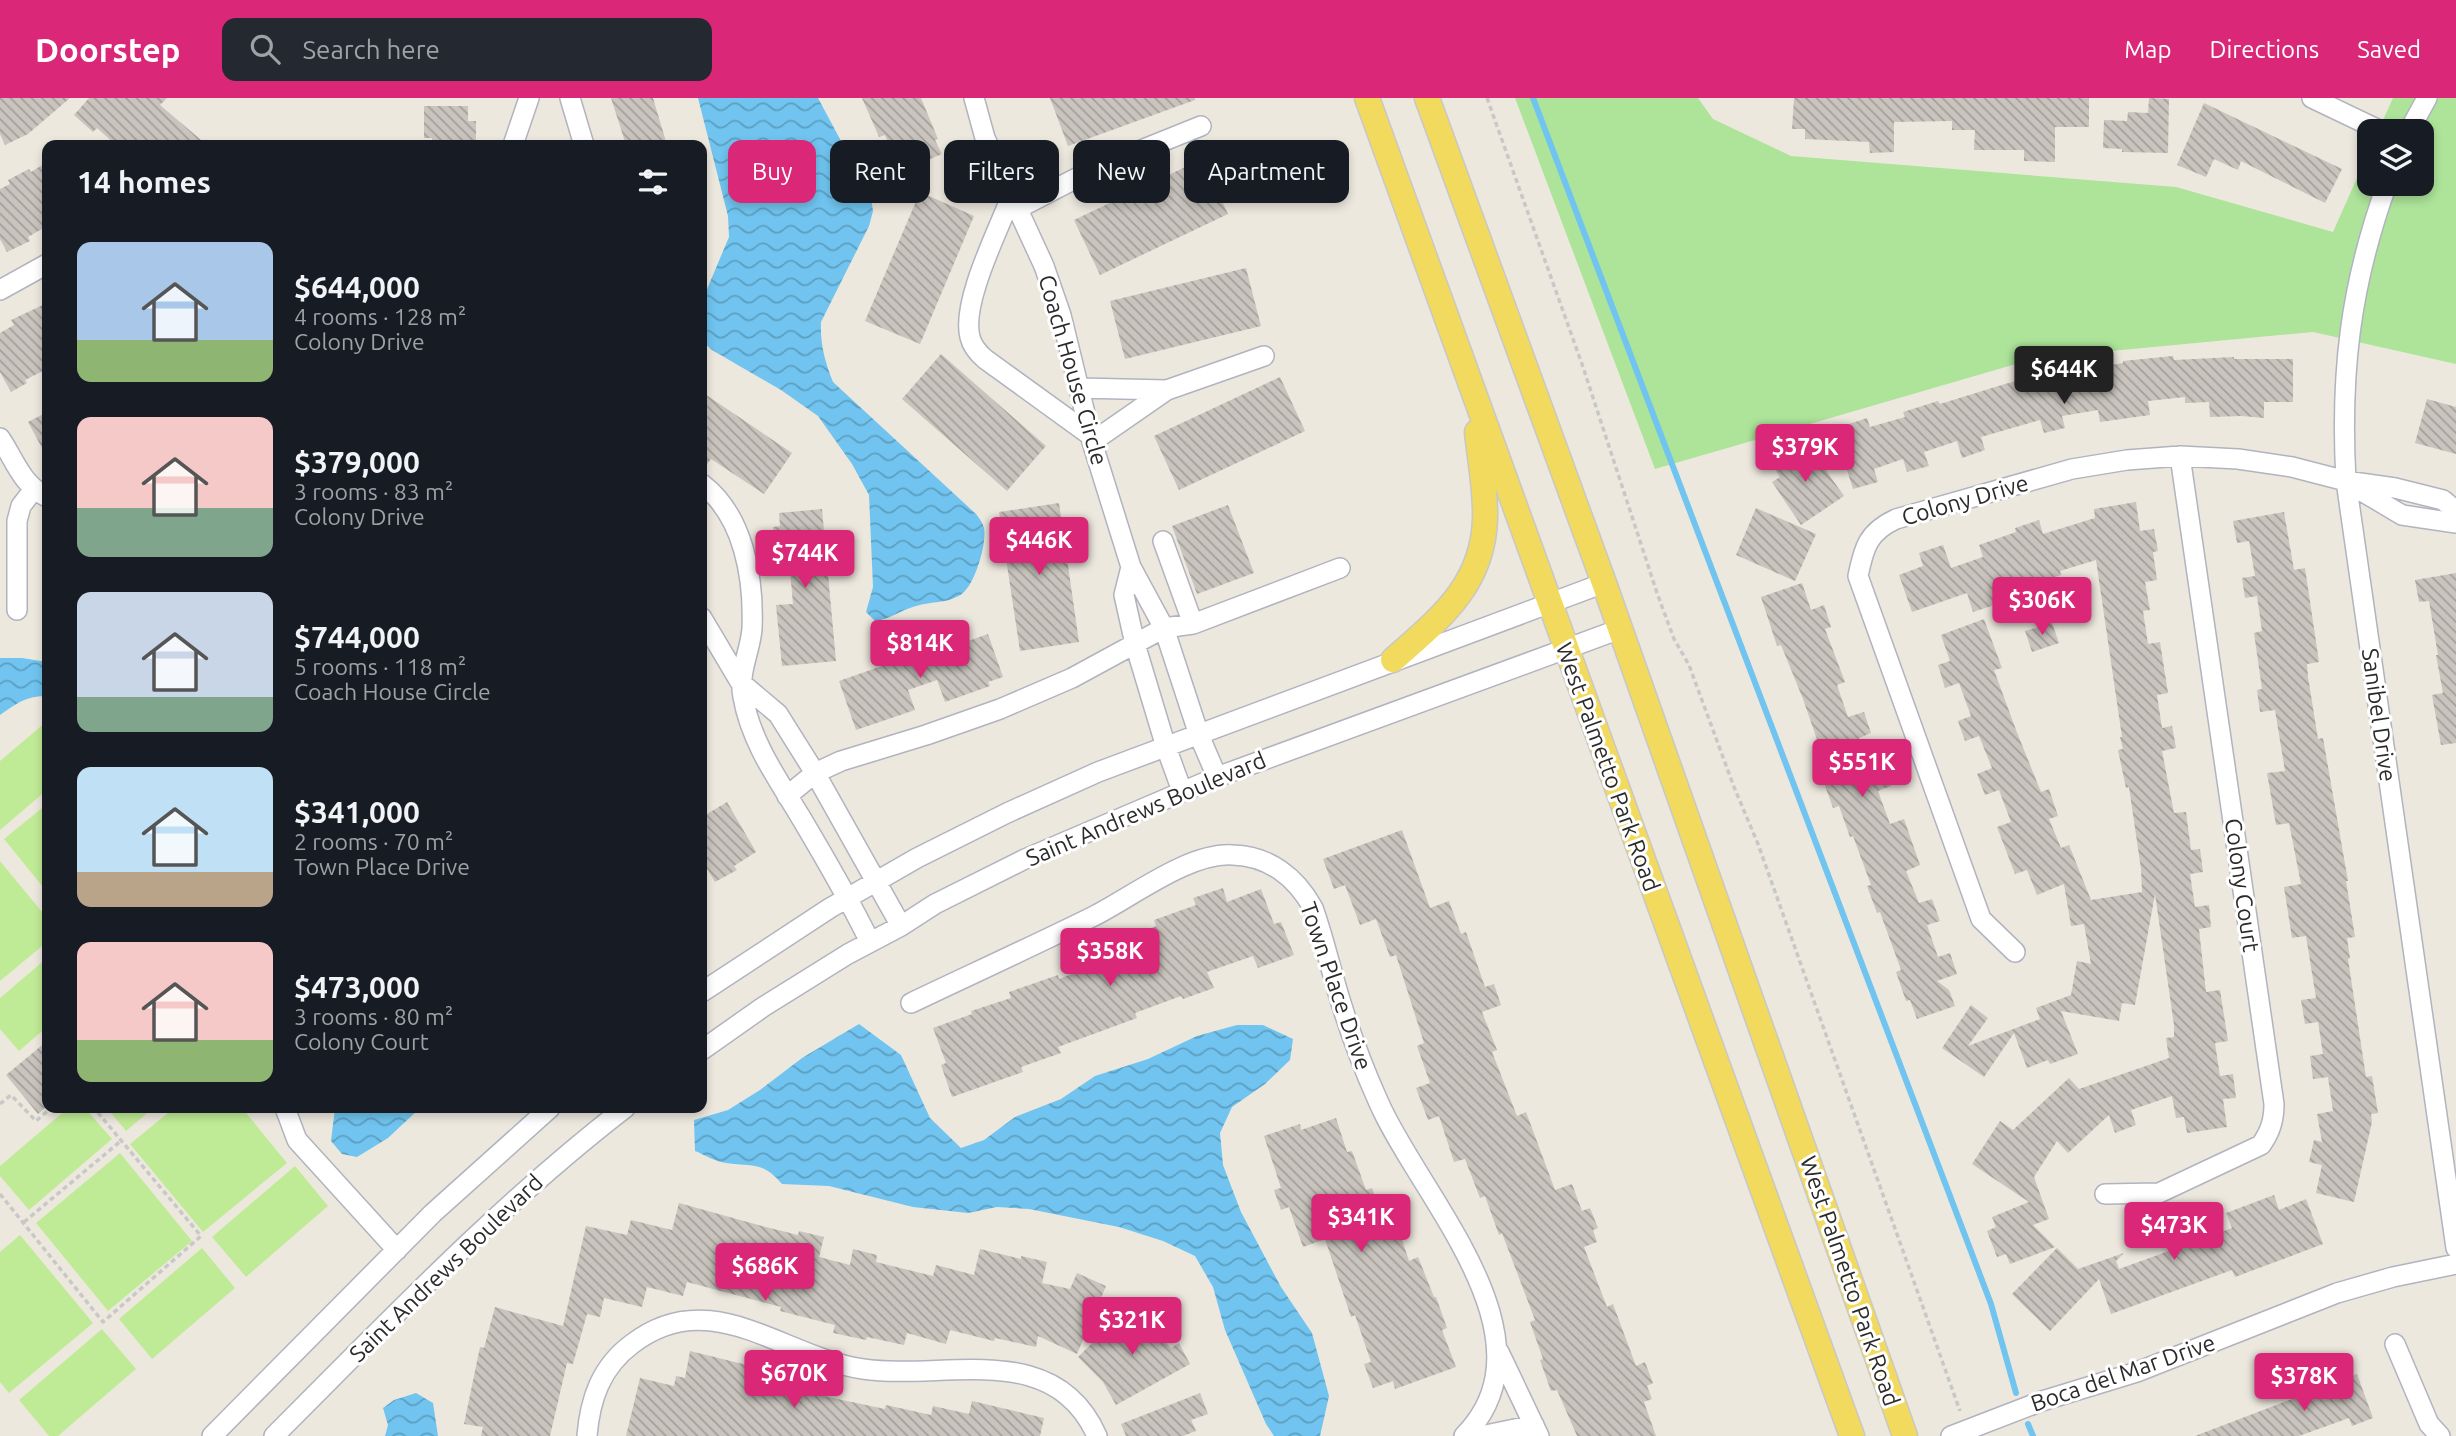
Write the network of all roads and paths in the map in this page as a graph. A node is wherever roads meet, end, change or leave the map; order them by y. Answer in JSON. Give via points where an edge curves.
{"nodes":[{"id":1,"x":529,"y":98,"type":"edge"},
{"id":2,"x":570,"y":98,"type":"edge"},
{"id":3,"x":974,"y":98,"type":"edge"},
{"id":4,"x":1367,"y":98,"type":"edge"},
{"id":5,"x":1427,"y":98,"type":"edge"},
{"id":6,"x":1487,"y":98,"type":"edge"},
{"id":7,"x":2312,"y":98,"type":"edge"},
{"id":8,"x":2427,"y":98,"type":"edge"},
{"id":9,"x":2416,"y":119,"type":"edge"},
{"id":10,"x":2357,"y":120,"type":"edge"},
{"id":11,"x":1201,"y":126,"type":"dead end"},
{"id":12,"x":515,"y":140,"type":"edge"},
{"id":13,"x":583,"y":140,"type":"edge"},
{"id":14,"x":986,"y":140,"type":"edge"},
{"id":15,"x":1059,"y":184,"type":"edge"},
{"id":16,"x":2383,"y":196,"type":"edge"},
{"id":17,"x":1014,"y":203,"type":"joint"},
{"id":18,"x":42,"y":267,"type":"edge"},
{"id":19,"x":0,"y":290,"type":"edge"},
{"id":20,"x":1264,"y":356,"type":"dead end"},
{"id":21,"x":1079,"y":388,"type":"junction"},
{"id":22,"x":1167,"y":390,"type":"junction"},
{"id":23,"x":1473,"y":393,"type":"junction"},
{"id":24,"x":0,"y":438,"type":"edge"},
{"id":25,"x":1091,"y":438,"type":"junction"},
{"id":26,"x":2180,"y":456,"type":"junction"},
{"id":27,"x":2346,"y":481,"type":"junction"},
{"id":28,"x":707,"y":488,"type":"edge"},
{"id":29,"x":40,"y":493,"type":"edge"},
{"id":30,"x":2456,"y":510,"type":"edge"},
{"id":31,"x":2456,"y":523,"type":"edge"},
{"id":32,"x":1163,"y":541,"type":"dead end"},
{"id":33,"x":1131,"y":567,"type":"junction"},
{"id":34,"x":1340,"y":568,"type":"dead end"},
{"id":35,"x":1604,"y":583,"type":"junction"},
{"id":36,"x":1548,"y":603,"type":"junction"},
{"id":37,"x":17,"y":610,"type":"dead end"},
{"id":38,"x":1193,"y":624,"type":"junction"},
{"id":39,"x":707,"y":626,"type":"edge"},
{"id":40,"x":1164,"y":628,"type":"junction"},
{"id":41,"x":1620,"y":629,"type":"junction"},
{"id":42,"x":1135,"y":644,"type":"junction"},
{"id":43,"x":1565,"y":649,"type":"junction"},
{"id":44,"x":1393,"y":660,"type":"junction"},
{"id":45,"x":740,"y":682,"type":"junction"},
{"id":46,"x":1199,"y":735,"type":"junction"},
{"id":47,"x":1166,"y":747,"type":"junction"},
{"id":48,"x":815,"y":773,"type":"junction"},
{"id":49,"x":1217,"y":776,"type":"junction"},
{"id":50,"x":1182,"y":791,"type":"junction"},
{"id":51,"x":788,"y":796,"type":"junction"},
{"id":52,"x":874,"y":883,"type":"junction"},
{"id":53,"x":848,"y":897,"type":"junction"},
{"id":54,"x":901,"y":926,"type":"junction"},
{"id":55,"x":870,"y":942,"type":"junction"},
{"id":56,"x":2015,"y":952,"type":"dead end"},
{"id":57,"x":707,"y":988,"type":"edge"},
{"id":58,"x":911,"y":1003,"type":"dead end"},
{"id":59,"x":707,"y":1046,"type":"edge"},
{"id":60,"x":0,"y":1104,"type":"edge"},
{"id":61,"x":45,"y":1113,"type":"edge"},
{"id":62,"x":98,"y":1113,"type":"edge"},
{"id":63,"x":287,"y":1113,"type":"edge"},
{"id":64,"x":544,"y":1113,"type":"edge"},
{"id":65,"x":619,"y":1113,"type":"edge"},
{"id":66,"x":121,"y":1140,"type":"junction"},
{"id":67,"x":0,"y":1194,"type":"edge"},
{"id":68,"x":2105,"y":1194,"type":"dead end"},
{"id":69,"x":24,"y":1222,"type":"junction"},
{"id":70,"x":2456,"y":1248,"type":"edge"},
{"id":71,"x":397,"y":1250,"type":"junction"},
{"id":72,"x":2456,"y":1264,"type":"edge"},
{"id":73,"x":2395,"y":1344,"type":"dead end"},
{"id":74,"x":1498,"y":1349,"type":"junction"},
{"id":75,"x":1961,"y":1415,"type":"dead end"},
{"id":76,"x":1536,"y":1430,"type":"edge"},
{"id":77,"x":2456,"y":1431,"type":"edge"},
{"id":78,"x":212,"y":1436,"type":"edge"},
{"id":79,"x":274,"y":1436,"type":"edge"},
{"id":80,"x":587,"y":1436,"type":"edge"},
{"id":81,"x":1097,"y":1436,"type":"edge"},
{"id":82,"x":1465,"y":1436,"type":"edge"},
{"id":83,"x":1481,"y":1436,"type":"edge"},
{"id":84,"x":1852,"y":1436,"type":"edge"},
{"id":85,"x":1905,"y":1436,"type":"edge"},
{"id":86,"x":1951,"y":1436,"type":"edge"},
{"id":87,"x":2440,"y":1436,"type":"edge"},
{"id":88,"x":2449,"y":1436,"type":"edge"}],
"edges":[{"from":1,"to":12,"type":"street"},
{"from":2,"to":13,"type":"street"},
{"from":3,"to":14,"type":"street","name":"Coach House Circle"},
{"from":4,"to":23,"type":"main road","name":"West Palmetto Park Road"},
{"from":5,"to":35,"type":"main road","name":"West Palmetto Park Road"},
{"from":6,"to":75,"type":"path","via":[[1657,593],[1758,844]]},
{"from":7,"to":10,"type":"street"},
{"from":8,"to":9,"type":"street"},
{"from":11,"to":15,"type":"street"},
{"from":16,"to":27,"type":"street","name":"Sanibel Drive","via":[[2359,274],[2348,334],[2343,424]]},
{"from":17,"to":21,"type":"street","name":"Coach House Circle","via":[[1044,266]]},
{"from":17,"to":25,"type":"street","via":[[972,297],[969,336],[985,359]]},
{"from":18,"to":19,"type":"street"},
{"from":20,"to":22,"type":"street"},
{"from":21,"to":22,"type":"street"},
{"from":21,"to":25,"type":"street","name":"Coach House Circle"},
{"from":22,"to":25,"type":"street"},
{"from":23,"to":36,"type":"main road","name":"West Palmetto Park Road"},
{"from":23,"to":44,"type":"main road","via":[[1485,518],[1478,559],[1465,588],[1438,621]]},
{"from":24,"to":29,"type":"street","via":[[18,472]]},
{"from":25,"to":33,"type":"street","name":"Coach House Circle"},
{"from":26,"to":27,"type":"street","name":"Colony Drive","via":[[2292,467]]},
{"from":26,"to":56,"type":"street","name":"Colony Drive","via":[[2073,469],[1896,519],[1882,525],[1863,549],[1858,576],[1981,919]]},
{"from":26,"to":68,"type":"street","name":"Colony Court","via":[[2274,1118],[2261,1146],[2159,1193]]},
{"from":27,"to":30,"type":"street","via":[[2444,500]]},
{"from":27,"to":31,"type":"street","via":[[2402,516]]},
{"from":27,"to":70,"type":"street","name":"Sanibel Drive"},
{"from":28,"to":45,"type":"street","via":[[737,529],[747,564],[752,631]]},
{"from":29,"to":37,"type":"street","via":[[21,506],[17,521]]},
{"from":32,"to":38,"type":"street"},
{"from":33,"to":40,"type":"street","name":"Coach House Circle"},
{"from":33,"to":42,"type":"street","name":"Coach House Circle","via":[[1124,594]]},
{"from":34,"to":38,"type":"street"},
{"from":35,"to":36,"type":"street","name":"Saint Andrews Boulevard"},
{"from":35,"to":41,"type":"main road","name":"West Palmetto Park Road"},
{"from":36,"to":43,"type":"main road","name":"West Palmetto Park Road"},
{"from":36,"to":44,"type":"street","name":"Saint Andrews Boulevard"},
{"from":38,"to":40,"type":"street"},
{"from":39,"to":45,"type":"street"},
{"from":40,"to":42,"type":"street"},
{"from":40,"to":46,"type":"street","name":"Coach House Circle"},
{"from":41,"to":43,"type":"street","name":"Saint Andrews Boulevard"},
{"from":41,"to":85,"type":"main road","name":"West Palmetto Park Road"},
{"from":42,"to":47,"type":"street","name":"Coach House Circle"},
{"from":42,"to":48,"type":"street","via":[[1000,709]]},
{"from":43,"to":49,"type":"street","name":"Saint Andrews Boulevard"},
{"from":43,"to":84,"type":"main road","name":"West Palmetto Park Road"},
{"from":44,"to":46,"type":"street","name":"Saint Andrews Boulevard"},
{"from":45,"to":48,"type":"street","via":[[778,714]]},
{"from":45,"to":51,"type":"street","via":[[758,746]]},
{"from":46,"to":47,"type":"street","name":"Saint Andrews Boulevard"},
{"from":46,"to":49,"type":"street","name":"Coach House Circle"},
{"from":47,"to":50,"type":"street","name":"Coach House Circle"},
{"from":47,"to":52,"type":"street","name":"Saint Andrews Boulevard","via":[[1007,813]]},
{"from":48,"to":51,"type":"street"},
{"from":48,"to":52,"type":"street"},
{"from":49,"to":50,"type":"street","name":"Saint Andrews Boulevard"},
{"from":50,"to":54,"type":"street","name":"Saint Andrews Boulevard","via":[[1025,859]]},
{"from":51,"to":53,"type":"street"},
{"from":52,"to":53,"type":"street","name":"Saint Andrews Boulevard"},
{"from":52,"to":54,"type":"street"},
{"from":53,"to":55,"type":"street"},
{"from":53,"to":57,"type":"street","name":"Saint Andrews Boulevard"},
{"from":54,"to":55,"type":"street","name":"Saint Andrews Boulevard"},
{"from":55,"to":59,"type":"street","name":"Saint Andrews Boulevard"},
{"from":58,"to":74,"type":"street","name":"Town Place Drive","via":[[1202,859],[1233,855],[1270,864],[1295,882],[1313,908],[1360,1062],[1383,1114],[1474,1271]]},
{"from":60,"to":61,"type":"path","via":[[11,1095],[36,1121]]},
{"from":62,"to":66,"type":"path"},
{"from":63,"to":71,"type":"street","via":[[297,1140]]},
{"from":64,"to":71,"type":"street","name":"Saint Andrews Boulevard"},
{"from":65,"to":79,"type":"street","name":"Saint Andrews Boulevard","via":[[451,1259]]},
{"from":66,"to":69,"type":"path"},
{"from":66,"to":69,"type":"path","via":[[201,1236],[103,1322]]},
{"from":67,"to":69,"type":"path"},
{"from":71,"to":78,"type":"street","name":"Saint Andrews Boulevard"},
{"from":72,"to":86,"type":"street","name":"Boca del Mar Drive","via":[[2337,1293],[2137,1372]]},
{"from":73,"to":87,"type":"street","via":[[2429,1424]]},
{"from":74,"to":76,"type":"street"},
{"from":74,"to":82,"type":"street","name":"Town Place Drive","via":[[1494,1388]]},
{"from":76,"to":83,"type":"street"},
{"from":77,"to":88,"type":"street"},
{"from":80,"to":81,"type":"street","via":[[598,1384],[619,1355],[655,1329],[697,1319],[740,1325],[811,1356],[863,1369],[1019,1372],[1046,1382],[1070,1399]]}]}
